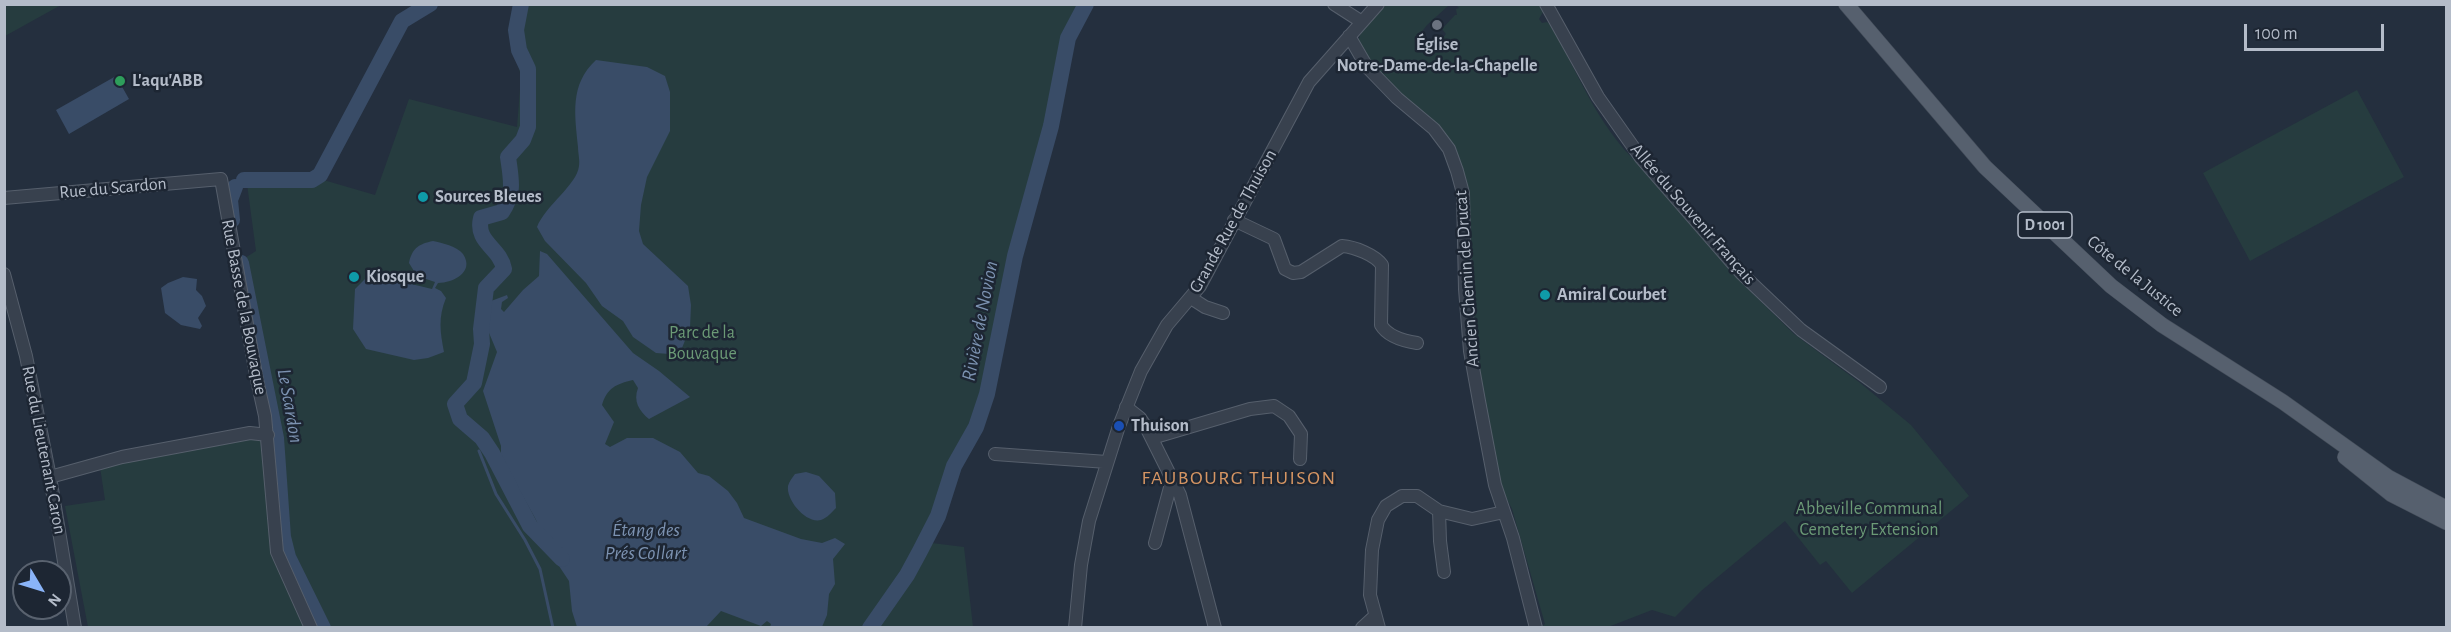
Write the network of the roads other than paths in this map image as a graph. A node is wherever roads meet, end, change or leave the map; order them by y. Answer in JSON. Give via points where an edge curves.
{"nodes":[{"id":1,"x":1334,"y":4,"type":"edge"},
{"id":2,"x":1378,"y":4,"type":"edge"},
{"id":3,"x":1546,"y":4,"type":"edge"},
{"id":4,"x":1846,"y":4,"type":"edge"},
{"id":5,"x":1362,"y":22,"type":"junction"},
{"id":6,"x":1349,"y":36,"type":"junction"},
{"id":7,"x":221,"y":179,"type":"joint"},
{"id":8,"x":4,"y":198,"type":"edge"},
{"id":9,"x":1234,"y":220,"type":"junction"},
{"id":10,"x":4,"y":274,"type":"edge"},
{"id":11,"x":1191,"y":298,"type":"junction"},
{"id":12,"x":1223,"y":313,"type":"dead end"},
{"id":13,"x":1417,"y":343,"type":"dead end"},
{"id":14,"x":1880,"y":387,"type":"dead end"},
{"id":15,"x":1126,"y":407,"type":"junction"},
{"id":16,"x":268,"y":435,"type":"junction"},
{"id":17,"x":1152,"y":438,"type":"junction"},
{"id":18,"x":995,"y":454,"type":"dead end"},
{"id":19,"x":1300,"y":459,"type":"dead end"},
{"id":20,"x":1107,"y":462,"type":"junction"},
{"id":21,"x":50,"y":477,"type":"junction"},
{"id":22,"x":1172,"y":480,"type":"junction"},
{"id":23,"x":1439,"y":511,"type":"junction"},
{"id":24,"x":1504,"y":512,"type":"junction"},
{"id":25,"x":2445,"y":519,"type":"edge"},
{"id":26,"x":1155,"y":543,"type":"dead end"},
{"id":27,"x":1444,"y":572,"type":"dead end"},
{"id":28,"x":1377,"y":622,"type":"edge"},
{"id":29,"x":75,"y":627,"type":"edge"},
{"id":30,"x":311,"y":627,"type":"edge"},
{"id":31,"x":1075,"y":627,"type":"edge"},
{"id":32,"x":1215,"y":627,"type":"edge"},
{"id":33,"x":1362,"y":627,"type":"edge"},
{"id":34,"x":1536,"y":627,"type":"edge"}],
"edges":[{"from":1,"to":5,"type":"street"},
{"from":2,"to":5,"type":"street","name":"Grande Rue de Thuison"},
{"from":3,"to":14,"type":"street","name":"Allée du Souvenir Français","via":[[1598,97],[1641,158],[1728,258],[1801,330]]},
{"from":4,"to":25,"type":"main road","name":"Côte de la Justice","number":"D 1001","via":[[1985,167],[2095,272],[2162,325],[2302,415],[2382,488]]},
{"from":5,"to":6,"type":"street","name":"Grande Rue de Thuison"},
{"from":6,"to":9,"type":"street","name":"Grande Rue de Thuison","via":[[1309,82]]},
{"from":6,"to":24,"type":"street","name":"Ancien Chemin de Drucat","via":[[1367,67],[1434,129],[1449,149],[1457,171],[1463,193],[1470,351],[1495,485]]},
{"from":7,"to":8,"type":"street","name":"Rue du Scardon"},
{"from":7,"to":16,"type":"street","name":"Rue Basse de la Bouvaque"},
{"from":9,"to":11,"type":"street","name":"Grande Rue de Thuison"},
{"from":9,"to":13,"type":"street","via":[[1274,239],[1285,269],[1293,273],[1300,273],[1342,246],[1378,260],[1382,266],[1381,324],[1402,340]]},
{"from":10,"to":21,"type":"street","name":"Rue du Lieutenant Caron","via":[[26,356]]},
{"from":11,"to":12,"type":"street"},
{"from":11,"to":15,"type":"street","name":"Grande Rue de Thuison","via":[[1167,325]]},
{"from":15,"to":17,"type":"street","via":[[1140,418]]},
{"from":15,"to":20,"type":"street","name":"Grande Rue de Thuison"},
{"from":16,"to":21,"type":"street","via":[[250,433]]},
{"from":16,"to":30,"type":"street","name":"Rue Basse de la Bouvaque","via":[[277,552]]},
{"from":17,"to":19,"type":"street","via":[[1250,409],[1274,406],[1289,416],[1301,434]]},
{"from":17,"to":22,"type":"street"},
{"from":18,"to":20,"type":"street"},
{"from":20,"to":31,"type":"street","name":"Grande Rue de Thuison","via":[[1085,544]]},
{"from":21,"to":29,"type":"street","name":"Rue du Lieutenant Caron"},
{"from":22,"to":26,"type":"street"},
{"from":22,"to":32,"type":"street","via":[[1180,495]]},
{"from":23,"to":24,"type":"street","via":[[1472,519]]},
{"from":23,"to":27,"type":"street"},
{"from":23,"to":28,"type":"street","via":[[1417,496],[1402,496],[1386,506],[1378,520],[1370,595]]},
{"from":24,"to":34,"type":"street","name":"Ancien Chemin de Drucat"},
{"from":28,"to":33,"type":"street"}]}
